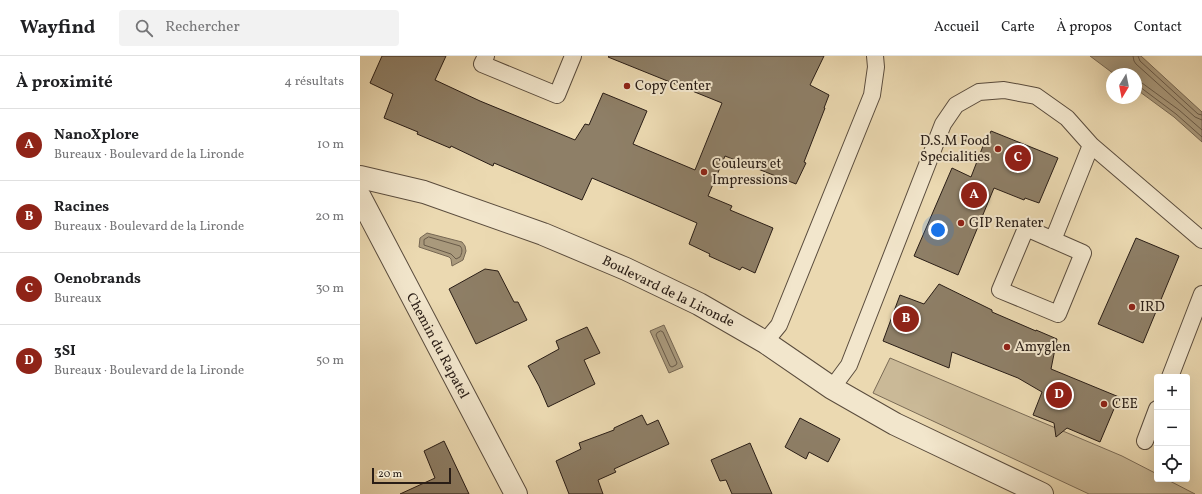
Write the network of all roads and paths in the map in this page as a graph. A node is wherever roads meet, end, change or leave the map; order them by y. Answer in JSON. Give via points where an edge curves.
{"nodes":[{"id":1,"x":486,"y":56,"type":"edge"},
{"id":2,"x":573,"y":56,"type":"edge"},
{"id":3,"x":875,"y":56,"type":"edge"},
{"id":4,"x":1091,"y":145,"type":"junction"},
{"id":5,"x":360,"y":177,"type":"edge"},
{"id":6,"x":360,"y":197,"type":"edge"},
{"id":7,"x":1053,"y":240,"type":"junction"},
{"id":8,"x":1202,"y":240,"type":"edge"},
{"id":9,"x":1202,"y":294,"type":"edge"},
{"id":10,"x":765,"y":342,"type":"junction"},
{"id":11,"x":1171,"y":374,"type":"edge"},
{"id":12,"x":832,"y":388,"type":"junction"},
{"id":13,"x":1157,"y":410,"type":"edge"},
{"id":14,"x":1145,"y":441,"type":"dead end"},
{"id":15,"x":516,"y":494,"type":"edge"},
{"id":16,"x":1042,"y":494,"type":"edge"}],
"edges":[{"from":1,"to":2,"type":"lane","via":[[482,64],[557,95]]},
{"from":3,"to":10,"type":"lane","via":[[872,95],[779,325]]},
{"from":4,"to":7,"type":"lane"},
{"from":4,"to":8,"type":"lane"},
{"from":4,"to":12,"type":"lane","via":[[1066,118],[1036,96],[1004,90],[979,92],[956,106],[943,124],[849,365]]},
{"from":5,"to":10,"type":"street","name":"Boulevard de la Lironde","via":[[424,192],[543,234],[626,269],[699,304]]},
{"from":6,"to":15,"type":"street","name":"Chemin du Rapatel"},
{"from":7,"to":7,"type":"lane","via":[[1026,228],[1000,290],[1058,314],[1083,253]]},
{"from":9,"to":11,"type":"lane"},
{"from":10,"to":12,"type":"street","name":"Boulevard de la Lironde"},
{"from":12,"to":16,"type":"street","name":"Boulevard de la Lironde","via":[[895,424]]},
{"from":13,"to":14,"type":"lane"}]}
